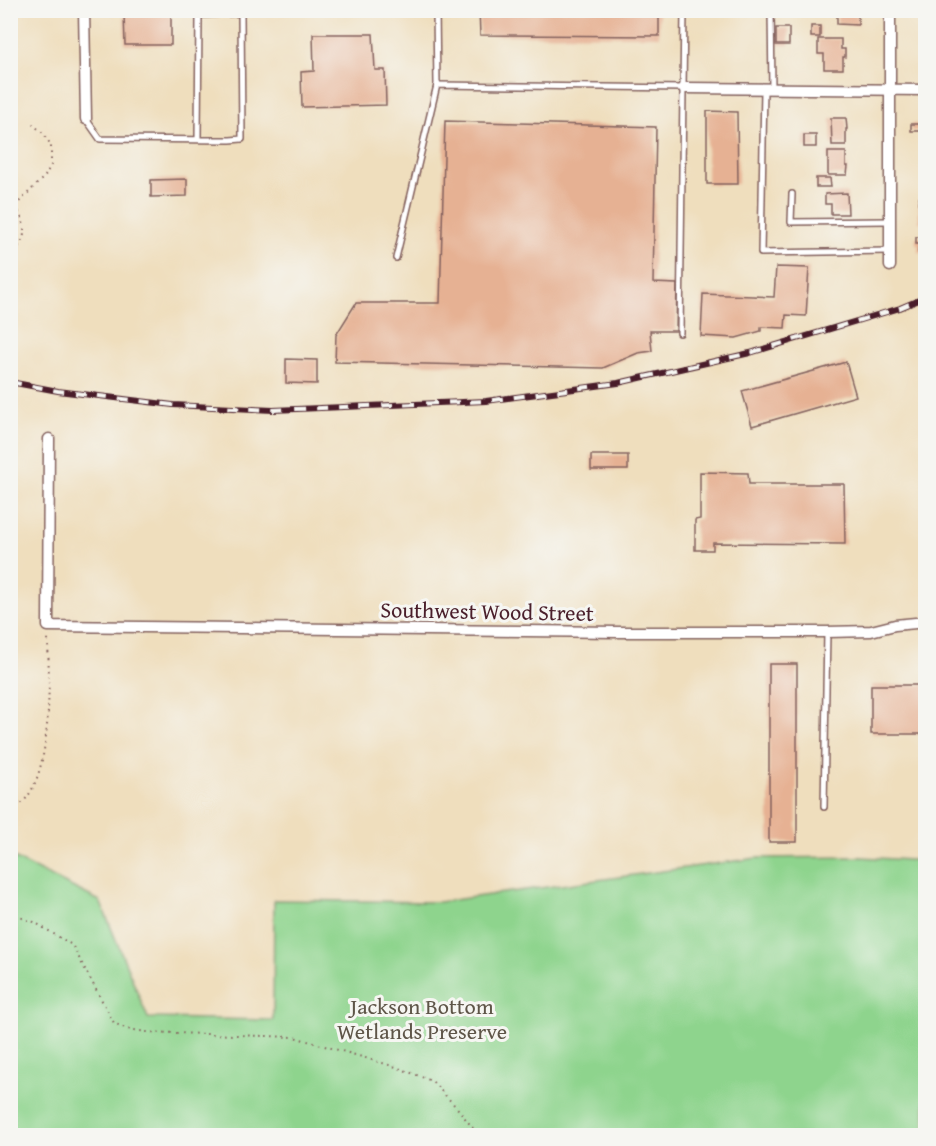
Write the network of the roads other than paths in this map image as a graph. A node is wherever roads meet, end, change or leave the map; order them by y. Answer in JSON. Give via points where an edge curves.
{"nodes":[{"id":1,"x":84,"y":10,"type":"edge"},
{"id":2,"x":436,"y":10,"type":"edge"},
{"id":3,"x":684,"y":10,"type":"edge"},
{"id":4,"x":771,"y":10,"type":"edge"},
{"id":5,"x":890,"y":10,"type":"edge"},
{"id":6,"x":437,"y":85,"type":"junction"},
{"id":7,"x":684,"y":88,"type":"junction"},
{"id":8,"x":768,"y":89,"type":"junction"},
{"id":9,"x":889,"y":90,"type":"junction"},
{"id":10,"x":926,"y":90,"type":"edge"},
{"id":11,"x":86,"y":119,"type":"joint"},
{"id":12,"x":198,"y":139,"type":"junction"},
{"id":13,"x":792,"y":194,"type":"dead end"},
{"id":14,"x":890,"y":221,"type":"junction"},
{"id":15,"x":890,"y":251,"type":"junction"},
{"id":16,"x":396,"y":258,"type":"dead end"},
{"id":17,"x":890,"y":266,"type":"dead end"},
{"id":18,"x":680,"y":333,"type":"dead end"},
{"id":19,"x":49,"y":440,"type":"dead end"},
{"id":20,"x":926,"y":622,"type":"edge"},
{"id":21,"x":827,"y":632,"type":"junction"},
{"id":22,"x":824,"y":807,"type":"dead end"}],
"edges":[{"from":1,"to":11,"type":"street"},
{"from":2,"to":6,"type":"lane"},
{"from":3,"to":7,"type":"lane"},
{"from":4,"to":8,"type":"lane"},
{"from":5,"to":9,"type":"street"},
{"from":6,"to":7,"type":"lane"},
{"from":6,"to":16,"type":"lane"},
{"from":7,"to":8,"type":"street"},
{"from":7,"to":18,"type":"lane"},
{"from":8,"to":9,"type":"street"},
{"from":8,"to":15,"type":"lane","via":[[760,253]]},
{"from":9,"to":10,"type":"street"},
{"from":9,"to":14,"type":"street"},
{"from":11,"to":12,"type":"lane","via":[[100,139]]},
{"from":12,"to":12,"type":"lane","via":[[242,139],[241,13],[199,15]]},
{"from":13,"to":14,"type":"lane","via":[[791,222]]},
{"from":14,"to":15,"type":"street"},
{"from":15,"to":17,"type":"street"},
{"from":19,"to":21,"type":"street","name":"Southwest Wood Street","via":[[48,626]]},
{"from":20,"to":21,"type":"street","name":"Southwest Wood Street","via":[[871,631]]},
{"from":21,"to":22,"type":"lane"}]}
